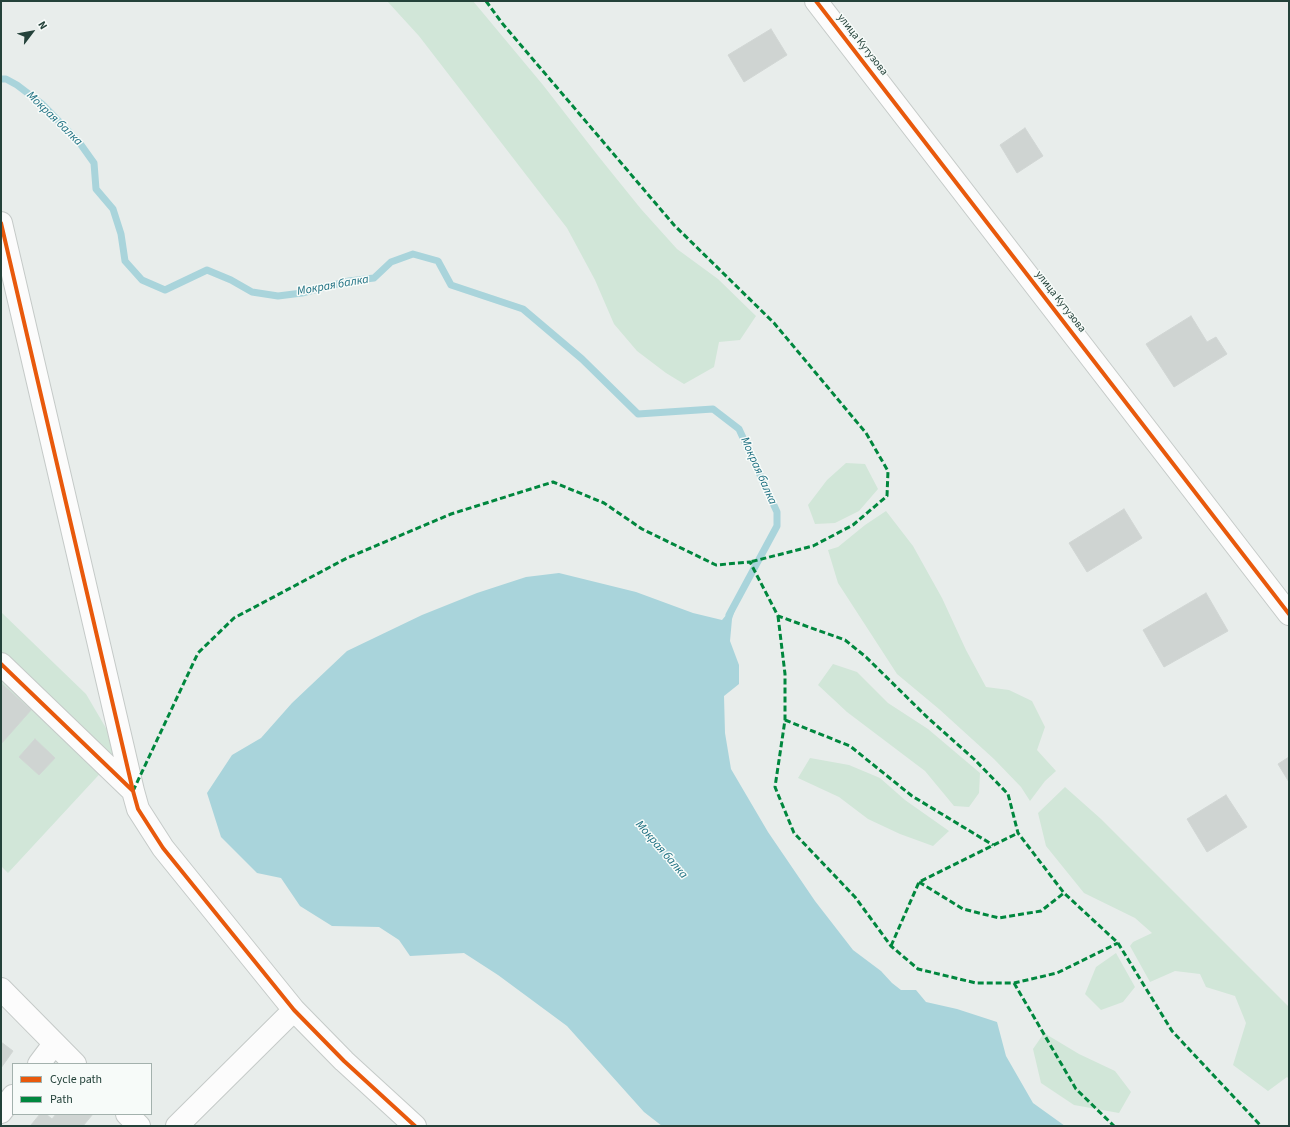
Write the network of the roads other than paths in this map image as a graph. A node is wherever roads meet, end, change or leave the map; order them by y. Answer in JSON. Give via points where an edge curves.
{"nodes":[{"id":1,"x":816,"y":1,"type":"edge"},
{"id":2,"x":1,"y":223,"type":"edge"},
{"id":3,"x":1289,"y":614,"type":"edge"},
{"id":4,"x":1,"y":664,"type":"edge"},
{"id":5,"x":133,"y":791,"type":"junction"},
{"id":6,"x":1,"y":990,"type":"edge"},
{"id":7,"x":294,"y":1010,"type":"junction"},
{"id":8,"x":54,"y":1044,"type":"junction"},
{"id":9,"x":40,"y":1063,"type":"edge"},
{"id":10,"x":74,"y":1063,"type":"edge"},
{"id":11,"x":12,"y":1097,"type":"edge"},
{"id":12,"x":1,"y":1112,"type":"edge"},
{"id":13,"x":127,"y":1115,"type":"edge"},
{"id":14,"x":139,"y":1126,"type":"edge"},
{"id":15,"x":177,"y":1126,"type":"edge"},
{"id":16,"x":415,"y":1126,"type":"edge"}],
"edges":[{"from":1,"to":3,"type":"street","name":"улица Кутузова"},
{"from":2,"to":5,"type":"street"},
{"from":4,"to":5,"type":"street"},
{"from":5,"to":7,"type":"street","via":[[138,809],[162,848]]},
{"from":6,"to":8,"type":"street"},
{"from":7,"to":15,"type":"street"},
{"from":7,"to":16,"type":"street","via":[[344,1061]]},
{"from":8,"to":9,"type":"street"},
{"from":8,"to":10,"type":"street"},
{"from":11,"to":12,"type":"street"},
{"from":13,"to":14,"type":"street"}]}
